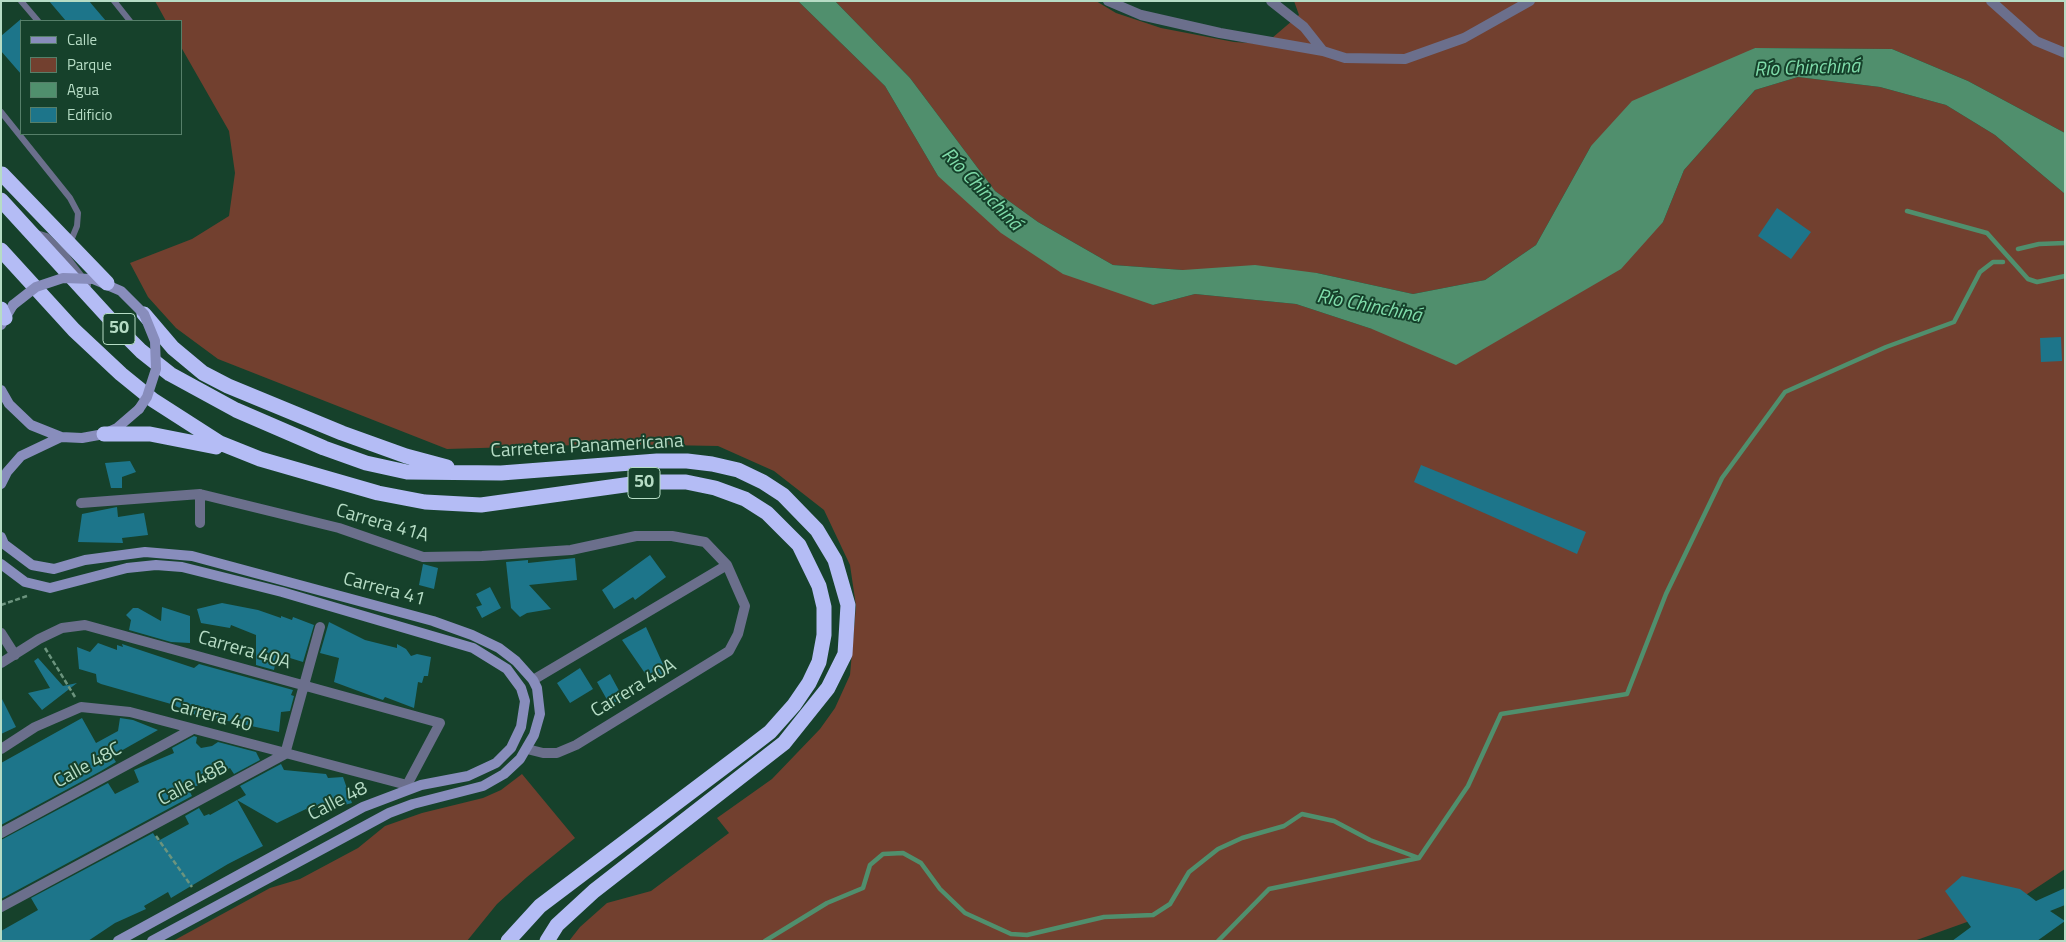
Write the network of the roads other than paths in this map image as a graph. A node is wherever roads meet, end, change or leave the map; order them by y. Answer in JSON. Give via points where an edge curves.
{"nodes":[{"id":1,"x":21,"y":1,"type":"edge"},
{"id":2,"x":114,"y":1,"type":"edge"},
{"id":3,"x":1108,"y":1,"type":"edge"},
{"id":4,"x":1271,"y":1,"type":"edge"},
{"id":5,"x":1530,"y":1,"type":"edge"},
{"id":6,"x":1991,"y":1,"type":"edge"},
{"id":7,"x":37,"y":20,"type":"edge"},
{"id":8,"x":129,"y":20,"type":"edge"},
{"id":9,"x":1323,"y":51,"type":"junction"},
{"id":10,"x":2065,"y":53,"type":"edge"},
{"id":11,"x":1,"y":112,"type":"edge"},
{"id":12,"x":2,"y":174,"type":"edge"},
{"id":13,"x":1,"y":200,"type":"edge"},
{"id":14,"x":33,"y":234,"type":"junction"},
{"id":15,"x":1,"y":250,"type":"edge"},
{"id":16,"x":64,"y":256,"type":"junction"},
{"id":17,"x":107,"y":283,"type":"junction"},
{"id":18,"x":93,"y":302,"type":"junction"},
{"id":19,"x":5,"y":314,"type":"edge"},
{"id":20,"x":144,"y":314,"type":"junction"},
{"id":21,"x":1,"y":390,"type":"edge"},
{"id":22,"x":104,"y":434,"type":"junction"},
{"id":23,"x":61,"y":437,"type":"junction"},
{"id":24,"x":260,"y":459,"type":"junction"},
{"id":25,"x":472,"y":473,"type":"junction"},
{"id":26,"x":1,"y":484,"type":"edge"},
{"id":27,"x":200,"y":494,"type":"junction"},
{"id":28,"x":81,"y":503,"type":"dead end"},
{"id":29,"x":200,"y":523,"type":"dead end"},
{"id":30,"x":1,"y":537,"type":"edge"},
{"id":31,"x":1,"y":564,"type":"edge"},
{"id":32,"x":727,"y":566,"type":"junction"},
{"id":33,"x":320,"y":627,"type":"dead end"},
{"id":34,"x":1,"y":632,"type":"edge"},
{"id":35,"x":15,"y":655,"type":"junction"},
{"id":36,"x":1,"y":663,"type":"edge"},
{"id":37,"x":514,"y":678,"type":"joint"},
{"id":38,"x":532,"y":680,"type":"junction"},
{"id":39,"x":304,"y":686,"type":"junction"},
{"id":40,"x":191,"y":730,"type":"junction"},
{"id":41,"x":527,"y":748,"type":"junction"},
{"id":42,"x":1,"y":749,"type":"edge"},
{"id":43,"x":285,"y":754,"type":"junction"},
{"id":44,"x":407,"y":788,"type":"junction"},
{"id":45,"x":413,"y":804,"type":"junction"},
{"id":46,"x":1,"y":833,"type":"edge"},
{"id":47,"x":1,"y":907,"type":"edge"},
{"id":48,"x":118,"y":941,"type":"edge"},
{"id":49,"x":152,"y":941,"type":"edge"},
{"id":50,"x":508,"y":941,"type":"edge"},
{"id":51,"x":547,"y":941,"type":"edge"}],
"edges":[{"from":1,"to":7,"type":"lane"},
{"from":2,"to":8,"type":"lane"},
{"from":3,"to":9,"type":"street","via":[[1140,15]]},
{"from":4,"to":9,"type":"street","via":[[1304,27]]},
{"from":5,"to":9,"type":"street","via":[[1464,38],[1405,59],[1345,58]]},
{"from":6,"to":10,"type":"street","via":[[2036,41]]},
{"from":11,"to":16,"type":"lane","via":[[70,198],[78,213],[77,226]]},
{"from":12,"to":17,"type":"highway","bridge":true},
{"from":13,"to":14,"type":"highway","name":"Carretera Panamericana","number":"50"},
{"from":14,"to":16,"type":"street","via":[[46,238]]},
{"from":14,"to":18,"type":"highway","name":"Carretera Panamericana","number":"50"},
{"from":15,"to":24,"type":"highway","name":"Carretera Panamericana","number":"50","via":[[74,330],[153,400],[220,443]]},
{"from":16,"to":18,"type":"street","via":[[85,280]]},
{"from":17,"to":19,"type":"main road","bridge":true,"via":[[78,277],[56,279],[36,287]]},
{"from":17,"to":20,"type":"main road","bridge":true,"via":[[122,291]]},
{"from":18,"to":25,"type":"highway","name":"Carretera Panamericana","number":"50","via":[[141,351],[170,374],[265,424],[366,463],[407,472]]},
{"from":20,"to":22,"type":"main road","bridge":true,"via":[[155,341],[157,362],[153,383],[139,409]]},
{"from":20,"to":25,"type":"highway","via":[[173,348],[203,373],[228,386],[406,456]]},
{"from":21,"to":23,"type":"main road","via":[[25,420]]},
{"from":22,"to":23,"type":"main road"},
{"from":22,"to":24,"type":"highway","via":[[150,434],[195,441]]},
{"from":23,"to":26,"type":"main road","via":[[21,456],[6,472]]},
{"from":24,"to":50,"type":"highway","name":"Carretera Panamericana","number":"50","via":[[378,493],[425,502],[481,505],[646,482],[686,482],[715,488],[767,513],[799,544],[808,561],[824,606],[824,635],[818,662],[794,705],[770,732],[540,906]]},
{"from":25,"to":51,"type":"highway","name":"Carretera Panamericana","number":"50","via":[[687,460],[738,470],[783,495],[801,512],[828,546],[841,576],[848,605],[845,654],[828,688],[802,723],[784,743],[594,891],[557,925]]},
{"from":27,"to":28,"type":"street","name":"Carrera 41A"},
{"from":27,"to":29,"type":"street"},
{"from":27,"to":32,"type":"street","name":"Carrera 41A","via":[[339,528],[423,557],[571,550],[636,536],[672,536],[705,542]]},
{"from":30,"to":38,"type":"main road","name":"Carrera 41","via":[[10,550],[32,565],[54,569],[85,560],[145,552],[192,556],[454,628],[509,654]]},
{"from":31,"to":37,"type":"main road","name":"Carrera 41","via":[[25,582],[50,588],[127,568],[182,567],[282,592],[465,646],[491,658]]},
{"from":32,"to":38,"type":"street"},
{"from":32,"to":41,"type":"street","name":"Carrera 40A","via":[[745,606],[738,634],[729,651],[576,745],[557,753]]},
{"from":33,"to":39,"type":"street"},
{"from":34,"to":35,"type":"street"},
{"from":35,"to":36,"type":"street","name":"Carrera 40A"},
{"from":35,"to":39,"type":"street","name":"Carrera 40A","via":[[62,628],[85,624]]},
{"from":37,"to":44,"type":"main road","name":"Calle 48","via":[[522,688],[524,716],[517,738],[504,756],[468,776]]},
{"from":38,"to":41,"type":"main road","name":"Calle 48","via":[[537,688],[540,714]]},
{"from":39,"to":43,"type":"street"},
{"from":39,"to":44,"type":"street","name":"Carrera 40A","via":[[440,723]]},
{"from":40,"to":42,"type":"street","name":"Carrera 40","via":[[130,712],[81,707],[35,727]]},
{"from":40,"to":43,"type":"street","name":"Carrera 40"},
{"from":40,"to":46,"type":"street","name":"Calle 48C"},
{"from":41,"to":45,"type":"main road","name":"Calle 48","via":[[514,766],[493,782]]},
{"from":43,"to":44,"type":"street","name":"Carrera 40"},
{"from":43,"to":47,"type":"street","name":"Calle 48B"},
{"from":44,"to":45,"type":"street"},
{"from":44,"to":48,"type":"main road","name":"Calle 48","via":[[344,816]]},
{"from":45,"to":49,"type":"main road","name":"Calle 48","via":[[353,831]]}]}
